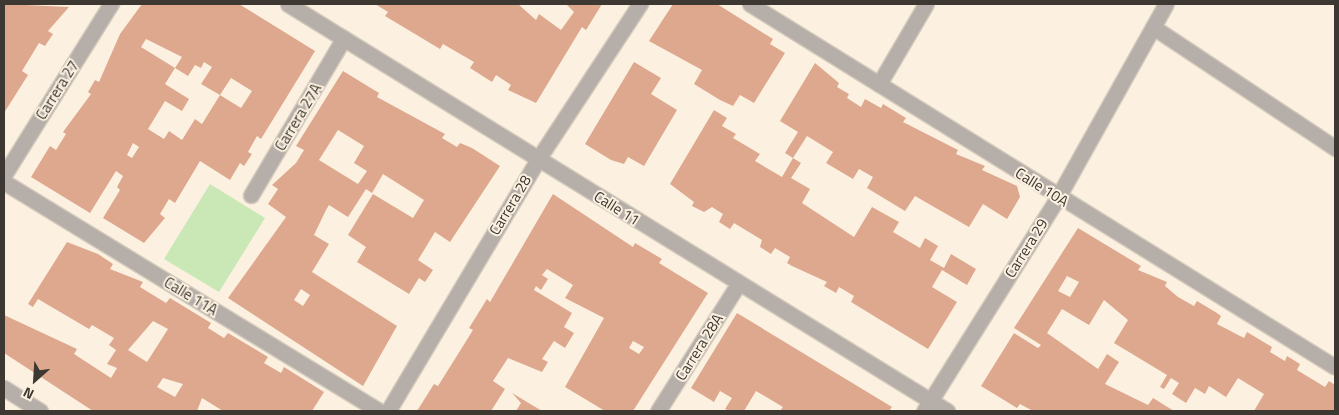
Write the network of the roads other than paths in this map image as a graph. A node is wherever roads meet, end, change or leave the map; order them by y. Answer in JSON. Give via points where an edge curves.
{"nodes":[{"id":1,"x":111,"y":4,"type":"edge"},
{"id":2,"x":288,"y":4,"type":"edge"},
{"id":3,"x":640,"y":4,"type":"edge"},
{"id":4,"x":750,"y":4,"type":"edge"},
{"id":5,"x":926,"y":4,"type":"edge"},
{"id":6,"x":1166,"y":4,"type":"edge"},
{"id":7,"x":1153,"y":27,"type":"junction"},
{"id":8,"x":344,"y":38,"type":"junction"},
{"id":9,"x":879,"y":84,"type":"junction"},
{"id":10,"x":1335,"y":148,"type":"edge"},
{"id":11,"x":538,"y":159,"type":"junction"},
{"id":12,"x":4,"y":175,"type":"edge"},
{"id":13,"x":4,"y":182,"type":"edge"},
{"id":14,"x":251,"y":196,"type":"dead end"},
{"id":15,"x":1058,"y":197,"type":"junction"},
{"id":16,"x":739,"y":283,"type":"junction"},
{"id":17,"x":1335,"y":367,"type":"edge"},
{"id":18,"x":4,"y":388,"type":"edge"},
{"id":19,"x":927,"y":406,"type":"edge"},
{"id":20,"x":40,"y":411,"type":"edge"},
{"id":21,"x":379,"y":411,"type":"edge"},
{"id":22,"x":388,"y":411,"type":"edge"},
{"id":23,"x":658,"y":411,"type":"edge"},
{"id":24,"x":947,"y":411,"type":"edge"}],
"edges":[{"from":1,"to":12,"type":"street","name":"Carrera 27"},
{"from":2,"to":8,"type":"street","name":"Calle 11"},
{"from":3,"to":11,"type":"street","name":"Carrera 28"},
{"from":4,"to":9,"type":"street","name":"Calle 10A"},
{"from":5,"to":9,"type":"street"},
{"from":6,"to":7,"type":"street","name":"Carrera 29"},
{"from":7,"to":10,"type":"street"},
{"from":7,"to":15,"type":"street","name":"Carrera 29"},
{"from":8,"to":11,"type":"street","name":"Calle 11"},
{"from":8,"to":14,"type":"street","name":"Carrera 27A"},
{"from":9,"to":15,"type":"street","name":"Calle 10A"},
{"from":11,"to":16,"type":"street","name":"Calle 11"},
{"from":11,"to":22,"type":"street","name":"Carrera 28"},
{"from":13,"to":21,"type":"street","name":"Calle 11A"},
{"from":15,"to":17,"type":"street","name":"Calle 10A"},
{"from":15,"to":19,"type":"street","name":"Carrera 29"},
{"from":16,"to":19,"type":"street","name":"Calle 11"},
{"from":16,"to":23,"type":"street","name":"Carrera 28A"},
{"from":18,"to":20,"type":"street"},
{"from":19,"to":24,"type":"street","name":"Calle 11"}]}
